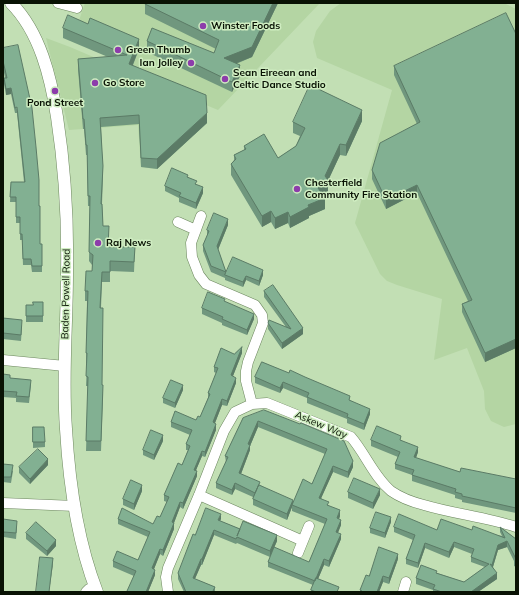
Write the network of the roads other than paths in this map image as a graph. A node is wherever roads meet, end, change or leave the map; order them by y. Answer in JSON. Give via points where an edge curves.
{"nodes":[{"id":1,"x":58,"y":3,"type":"edge"},
{"id":2,"x":17,"y":4,"type":"edge"},
{"id":3,"x":77,"y":8,"type":"dead end"},
{"id":4,"x":201,"y":216,"type":"dead end"},
{"id":5,"x":178,"y":222,"type":"dead end"},
{"id":6,"x":196,"y":230,"type":"junction"},
{"id":7,"x":3,"y":360,"type":"edge"},
{"id":8,"x":65,"y":366,"type":"junction"},
{"id":9,"x":252,"y":404,"type":"junction"},
{"id":10,"x":198,"y":495,"type":"junction"},
{"id":11,"x":3,"y":503,"type":"edge"},
{"id":12,"x":75,"y":506,"type":"junction"},
{"id":13,"x":309,"y":526,"type":"dead end"},
{"id":14,"x":516,"y":528,"type":"edge"},
{"id":15,"x":303,"y":541,"type":"junction"},
{"id":16,"x":298,"y":553,"type":"dead end"},
{"id":17,"x":93,"y":590,"type":"edge"},
{"id":18,"x":168,"y":592,"type":"edge"}],
"edges":[{"from":1,"to":3,"type":"street"},
{"from":2,"to":8,"type":"street","name":"Baden Powell Road","via":[[40,48],[46,66],[59,132],[67,210]]},
{"from":4,"to":6,"type":"street"},
{"from":5,"to":6,"type":"street"},
{"from":6,"to":9,"type":"street","via":[[191,243],[192,257],[199,275],[206,284],[254,304],[262,316],[263,323],[246,371]]},
{"from":7,"to":8,"type":"street"},
{"from":8,"to":12,"type":"street","name":"Baden Powell Road","via":[[66,428]]},
{"from":9,"to":10,"type":"street","via":[[236,412],[224,430]]},
{"from":9,"to":14,"type":"street","name":"Askew Way","via":[[267,403],[350,437],[383,483],[406,500]]},
{"from":10,"to":15,"type":"street"},
{"from":10,"to":18,"type":"street","via":[[168,568]]},
{"from":11,"to":12,"type":"street"},
{"from":12,"to":17,"type":"street","name":"Baden Powell Road"},
{"from":13,"to":15,"type":"street"},
{"from":15,"to":16,"type":"street"}]}
